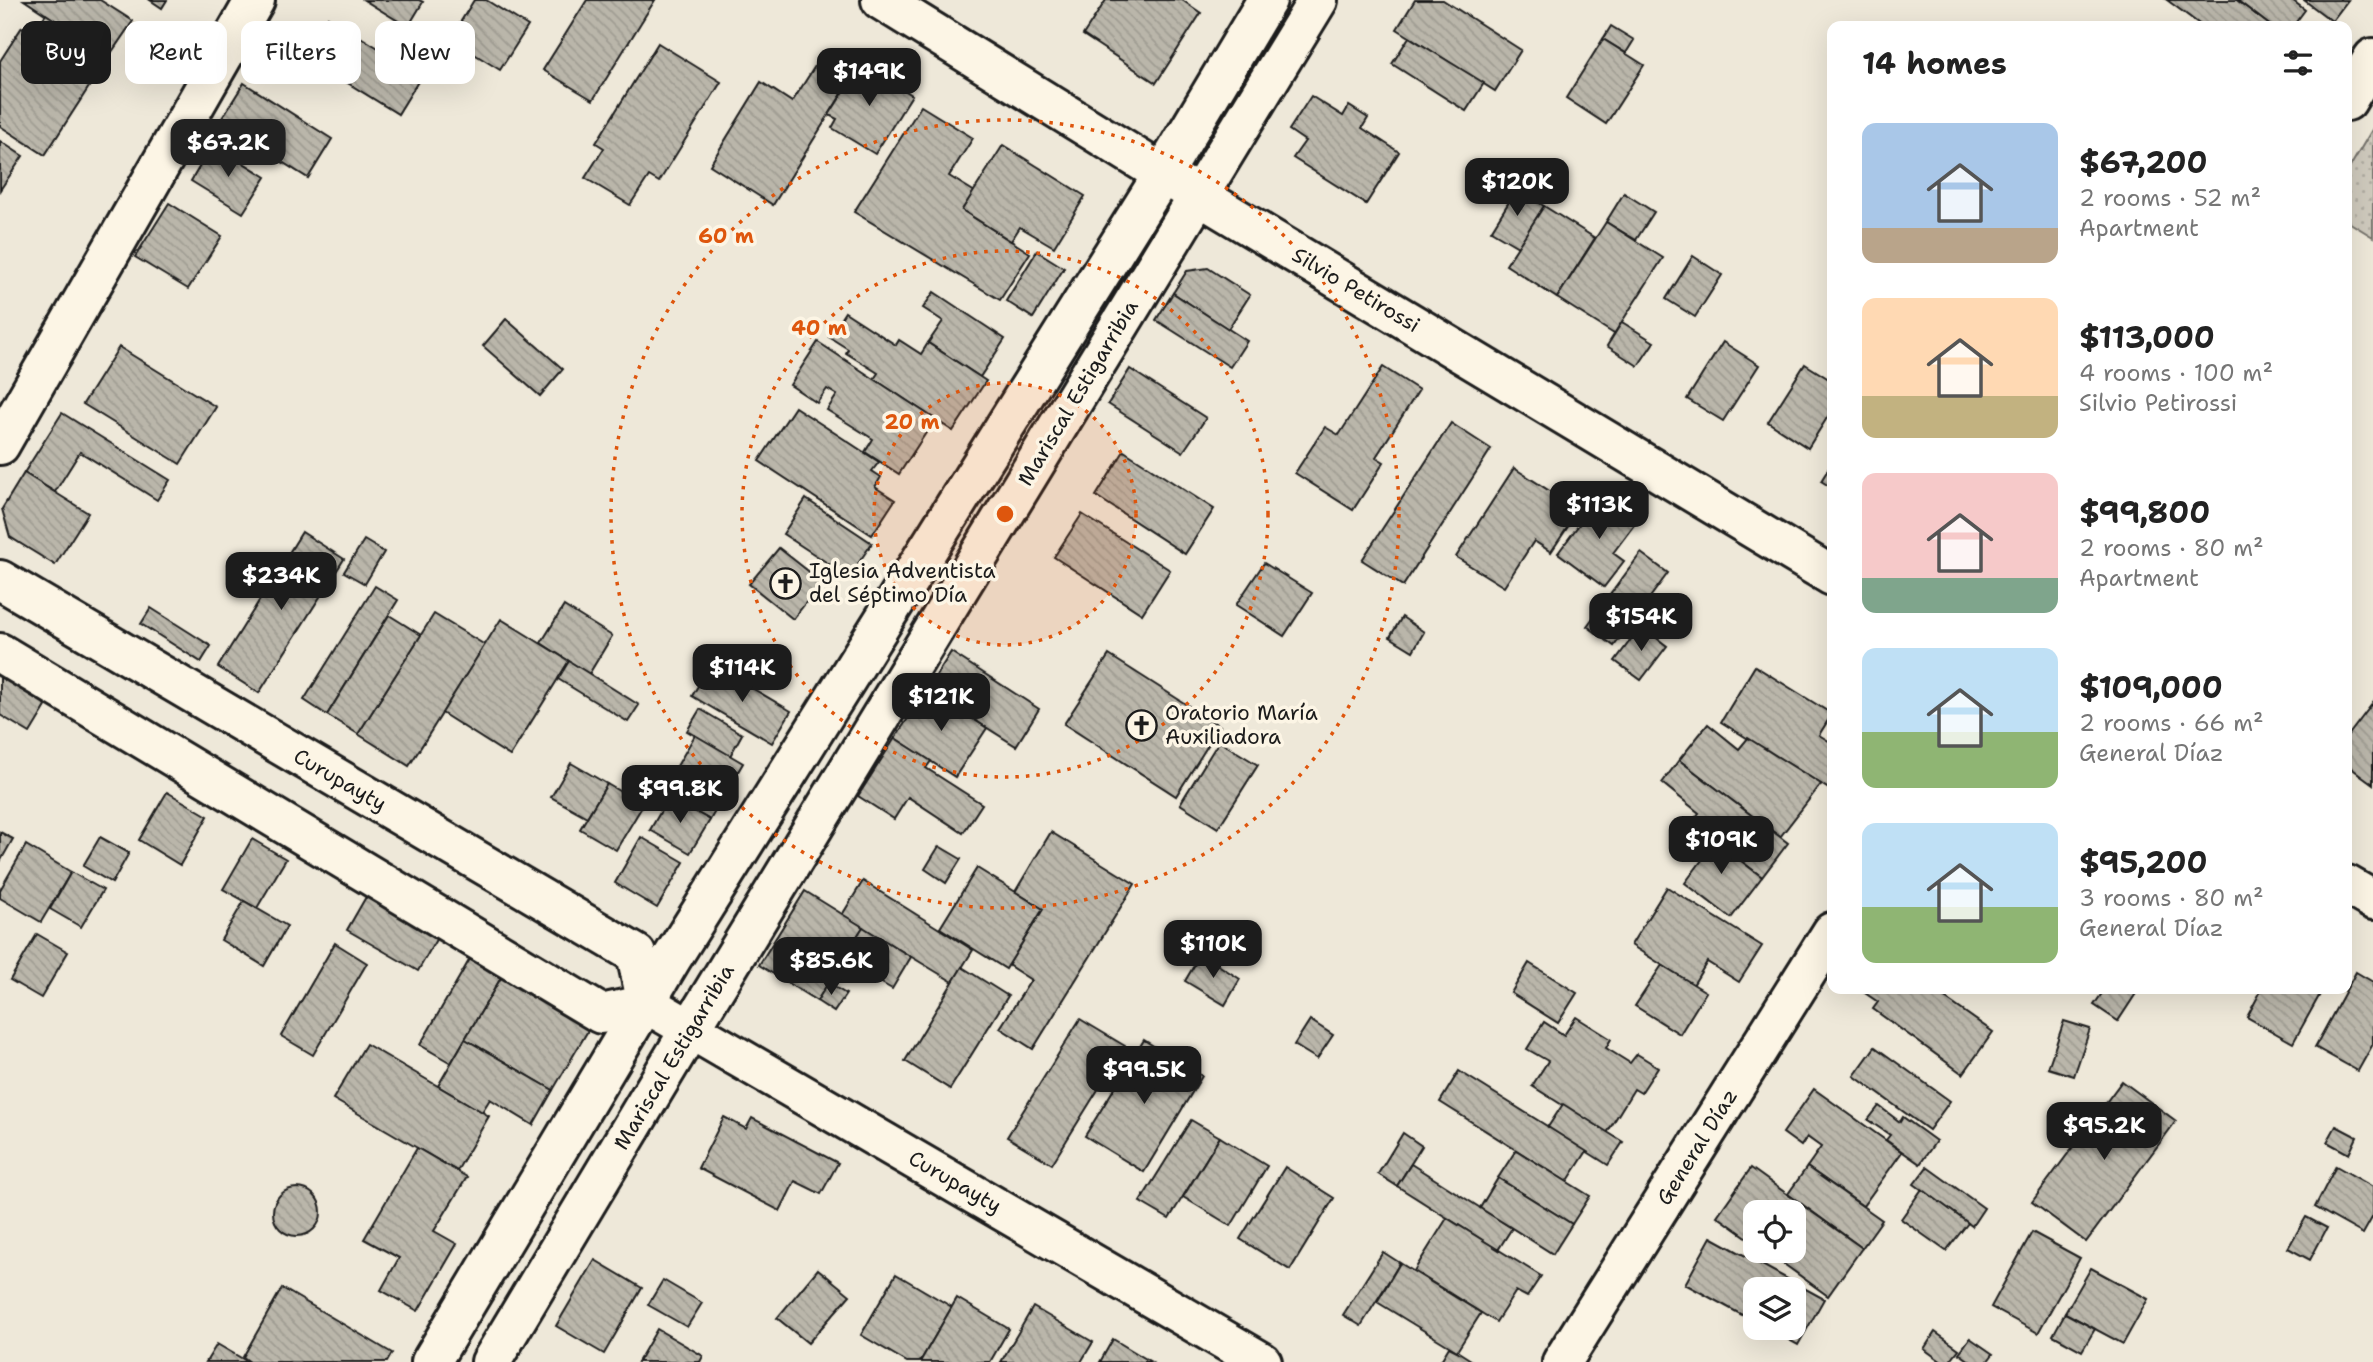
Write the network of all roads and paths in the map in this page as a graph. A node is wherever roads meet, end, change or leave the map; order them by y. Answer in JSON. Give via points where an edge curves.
{"nodes":[{"id":1,"x":255,"y":0,"type":"edge"},
{"id":2,"x":881,"y":0,"type":"edge"},
{"id":3,"x":1267,"y":0,"type":"edge"},
{"id":4,"x":1318,"y":0,"type":"edge"},
{"id":5,"x":2373,"y":58,"type":"edge"},
{"id":6,"x":2352,"y":92,"type":"edge"},
{"id":7,"x":1163,"y":174,"type":"junction"},
{"id":8,"x":1199,"y":196,"type":"junction"},
{"id":9,"x":0,"y":445,"type":"edge"},
{"id":10,"x":1827,"y":573,"type":"edge"},
{"id":11,"x":0,"y":580,"type":"edge"},
{"id":12,"x":0,"y":653,"type":"edge"},
{"id":13,"x":2352,"y":888,"type":"edge"},
{"id":14,"x":2373,"y":901,"type":"edge"},
{"id":15,"x":1827,"y":940,"type":"edge"},
{"id":16,"x":647,"y":1004,"type":"junction"},
{"id":17,"x":691,"y":1028,"type":"junction"},
{"id":18,"x":430,"y":1362,"type":"edge"},
{"id":19,"x":491,"y":1362,"type":"edge"},
{"id":20,"x":1262,"y":1362,"type":"edge"},
{"id":21,"x":1562,"y":1362,"type":"edge"}],
"edges":[{"from":1,"to":9,"type":"street"},
{"from":2,"to":7,"type":"street","name":"Silvio Petirossi"},
{"from":3,"to":7,"type":"street"},
{"from":4,"to":8,"type":"street","name":"Mariscal Estigarribia"},
{"from":5,"to":6,"type":"street"},
{"from":7,"to":8,"type":"street","name":"Silvio Petirossi"},
{"from":7,"to":16,"type":"street"},
{"from":8,"to":10,"type":"street","name":"Silvio Petirossi"},
{"from":8,"to":17,"type":"street","name":"Mariscal Estigarribia"},
{"from":11,"to":16,"type":"street","name":"Curupayty","via":[[636,954]]},
{"from":12,"to":16,"type":"street","via":[[601,1014]]},
{"from":13,"to":14,"type":"street"},
{"from":15,"to":21,"type":"street","name":"General Díaz"},
{"from":16,"to":17,"type":"street","name":"Curupayty"},
{"from":16,"to":18,"type":"street"},
{"from":17,"to":19,"type":"street","name":"Mariscal Estigarribia"},
{"from":17,"to":20,"type":"street","name":"Curupayty"}]}
